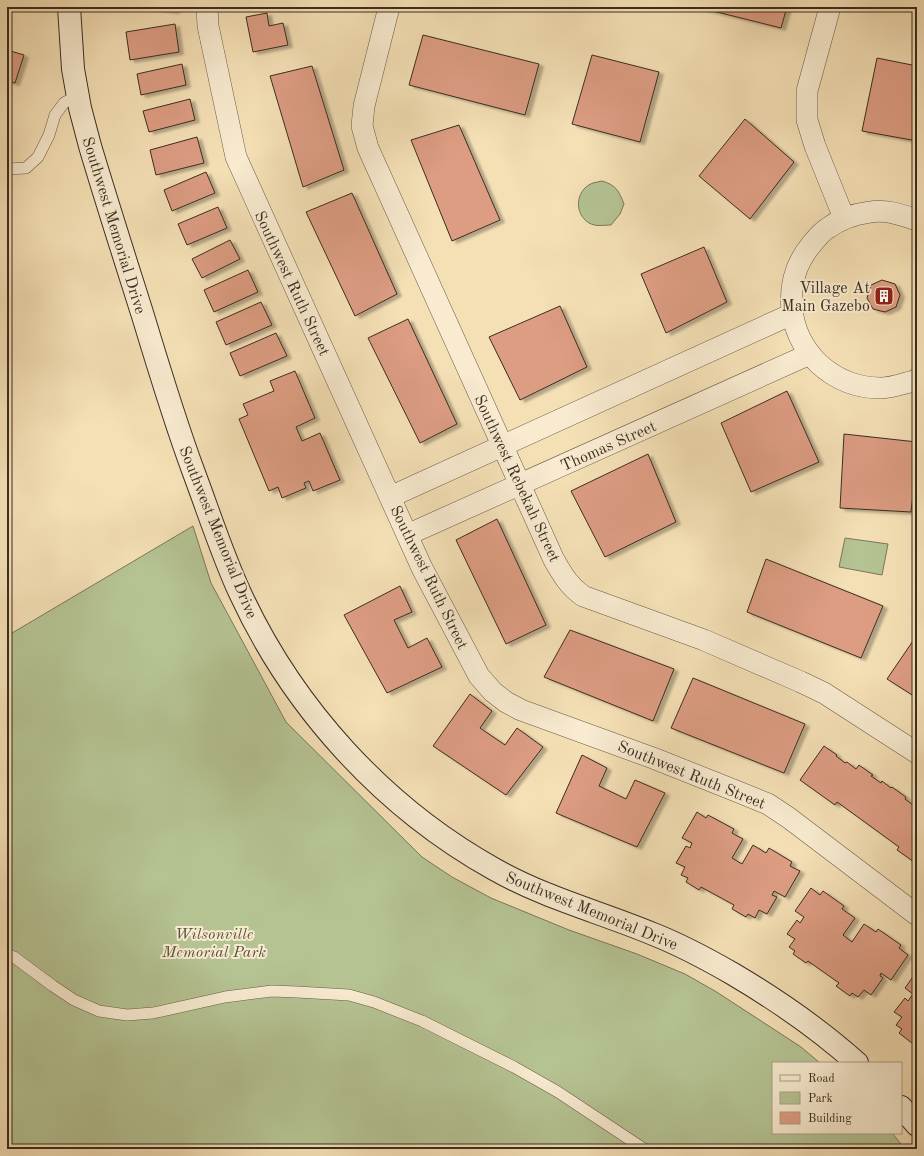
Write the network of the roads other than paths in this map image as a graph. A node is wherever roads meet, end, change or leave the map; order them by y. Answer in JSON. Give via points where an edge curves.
{"nodes":[{"id":1,"x":69,"y":7,"type":"edge"},
{"id":2,"x":207,"y":7,"type":"edge"},
{"id":3,"x":389,"y":7,"type":"edge"},
{"id":4,"x":830,"y":7,"type":"edge"},
{"id":5,"x":78,"y":95,"type":"junction"},
{"id":6,"x":7,"y":169,"type":"edge"},
{"id":7,"x":844,"y":218,"type":"junction"},
{"id":8,"x":917,"y":220,"type":"edge"},
{"id":9,"x":792,"y":314,"type":"junction"},
{"id":10,"x":810,"y":354,"type":"junction"},
{"id":11,"x":916,"y":382,"type":"edge"},
{"id":12,"x":502,"y":445,"type":"junction"},
{"id":13,"x":520,"y":484,"type":"junction"},
{"id":14,"x":390,"y":496,"type":"junction"},
{"id":15,"x":407,"y":534,"type":"junction"},
{"id":16,"x":917,"y":753,"type":"edge"},
{"id":17,"x":917,"y":915,"type":"edge"},
{"id":18,"x":7,"y":954,"type":"edge"},
{"id":19,"x":856,"y":1062,"type":"edge"},
{"id":20,"x":902,"y":1108,"type":"edge"},
{"id":21,"x":917,"y":1125,"type":"edge"},
{"id":22,"x":644,"y":1149,"type":"edge"}],
"edges":[{"from":1,"to":5,"type":"street","name":"Southwest Memorial Drive"},
{"from":2,"to":14,"type":"street","name":"Southwest Ruth Street","via":[[208,26],[236,157]]},
{"from":3,"to":12,"type":"street","name":"Southwest Rebekah Street","via":[[364,106],[362,126],[368,148]]},
{"from":4,"to":7,"type":"street","via":[[807,91],[807,120]]},
{"from":5,"to":6,"type":"lane","via":[[64,103],[55,115],[38,157],[26,168]]},
{"from":5,"to":19,"type":"street","name":"Southwest Memorial Drive","via":[[90,146],[176,423],[220,544],[260,633],[293,686],[321,724],[390,796],[474,858],[548,896],[653,933],[692,951],[794,1012]]},
{"from":7,"to":8,"type":"street","via":[[871,211],[896,212]]},
{"from":7,"to":9,"type":"street","via":[[826,228],[804,253],[796,270],[792,288]]},
{"from":9,"to":10,"type":"street","via":[[798,334]]},
{"from":9,"to":12,"type":"street"},
{"from":10,"to":11,"type":"street","via":[[826,370],[845,381],[863,386],[883,388]]},
{"from":10,"to":13,"type":"street","name":"Thomas Street"},
{"from":12,"to":13,"type":"street","name":"Southwest Rebekah Street"},
{"from":12,"to":14,"type":"street"},
{"from":13,"to":15,"type":"street","name":"Thomas Street"},
{"from":13,"to":16,"type":"street","name":"Southwest Rebekah Street","via":[[554,560],[569,584],[583,596],[704,640],[801,682],[824,693]]},
{"from":14,"to":15,"type":"street","name":"Southwest Ruth Street"},
{"from":15,"to":17,"type":"street","name":"Southwest Ruth Street","via":[[479,676],[506,702],[521,710],[653,758],[768,804]]},
{"from":18,"to":22,"type":"lane","via":[[74,1000],[99,1011],[127,1015],[153,1013],[225,997],[272,991],[348,996],[374,1002],[422,1020],[514,1067],[558,1092]]},
{"from":20,"to":21,"type":"street"}]}
